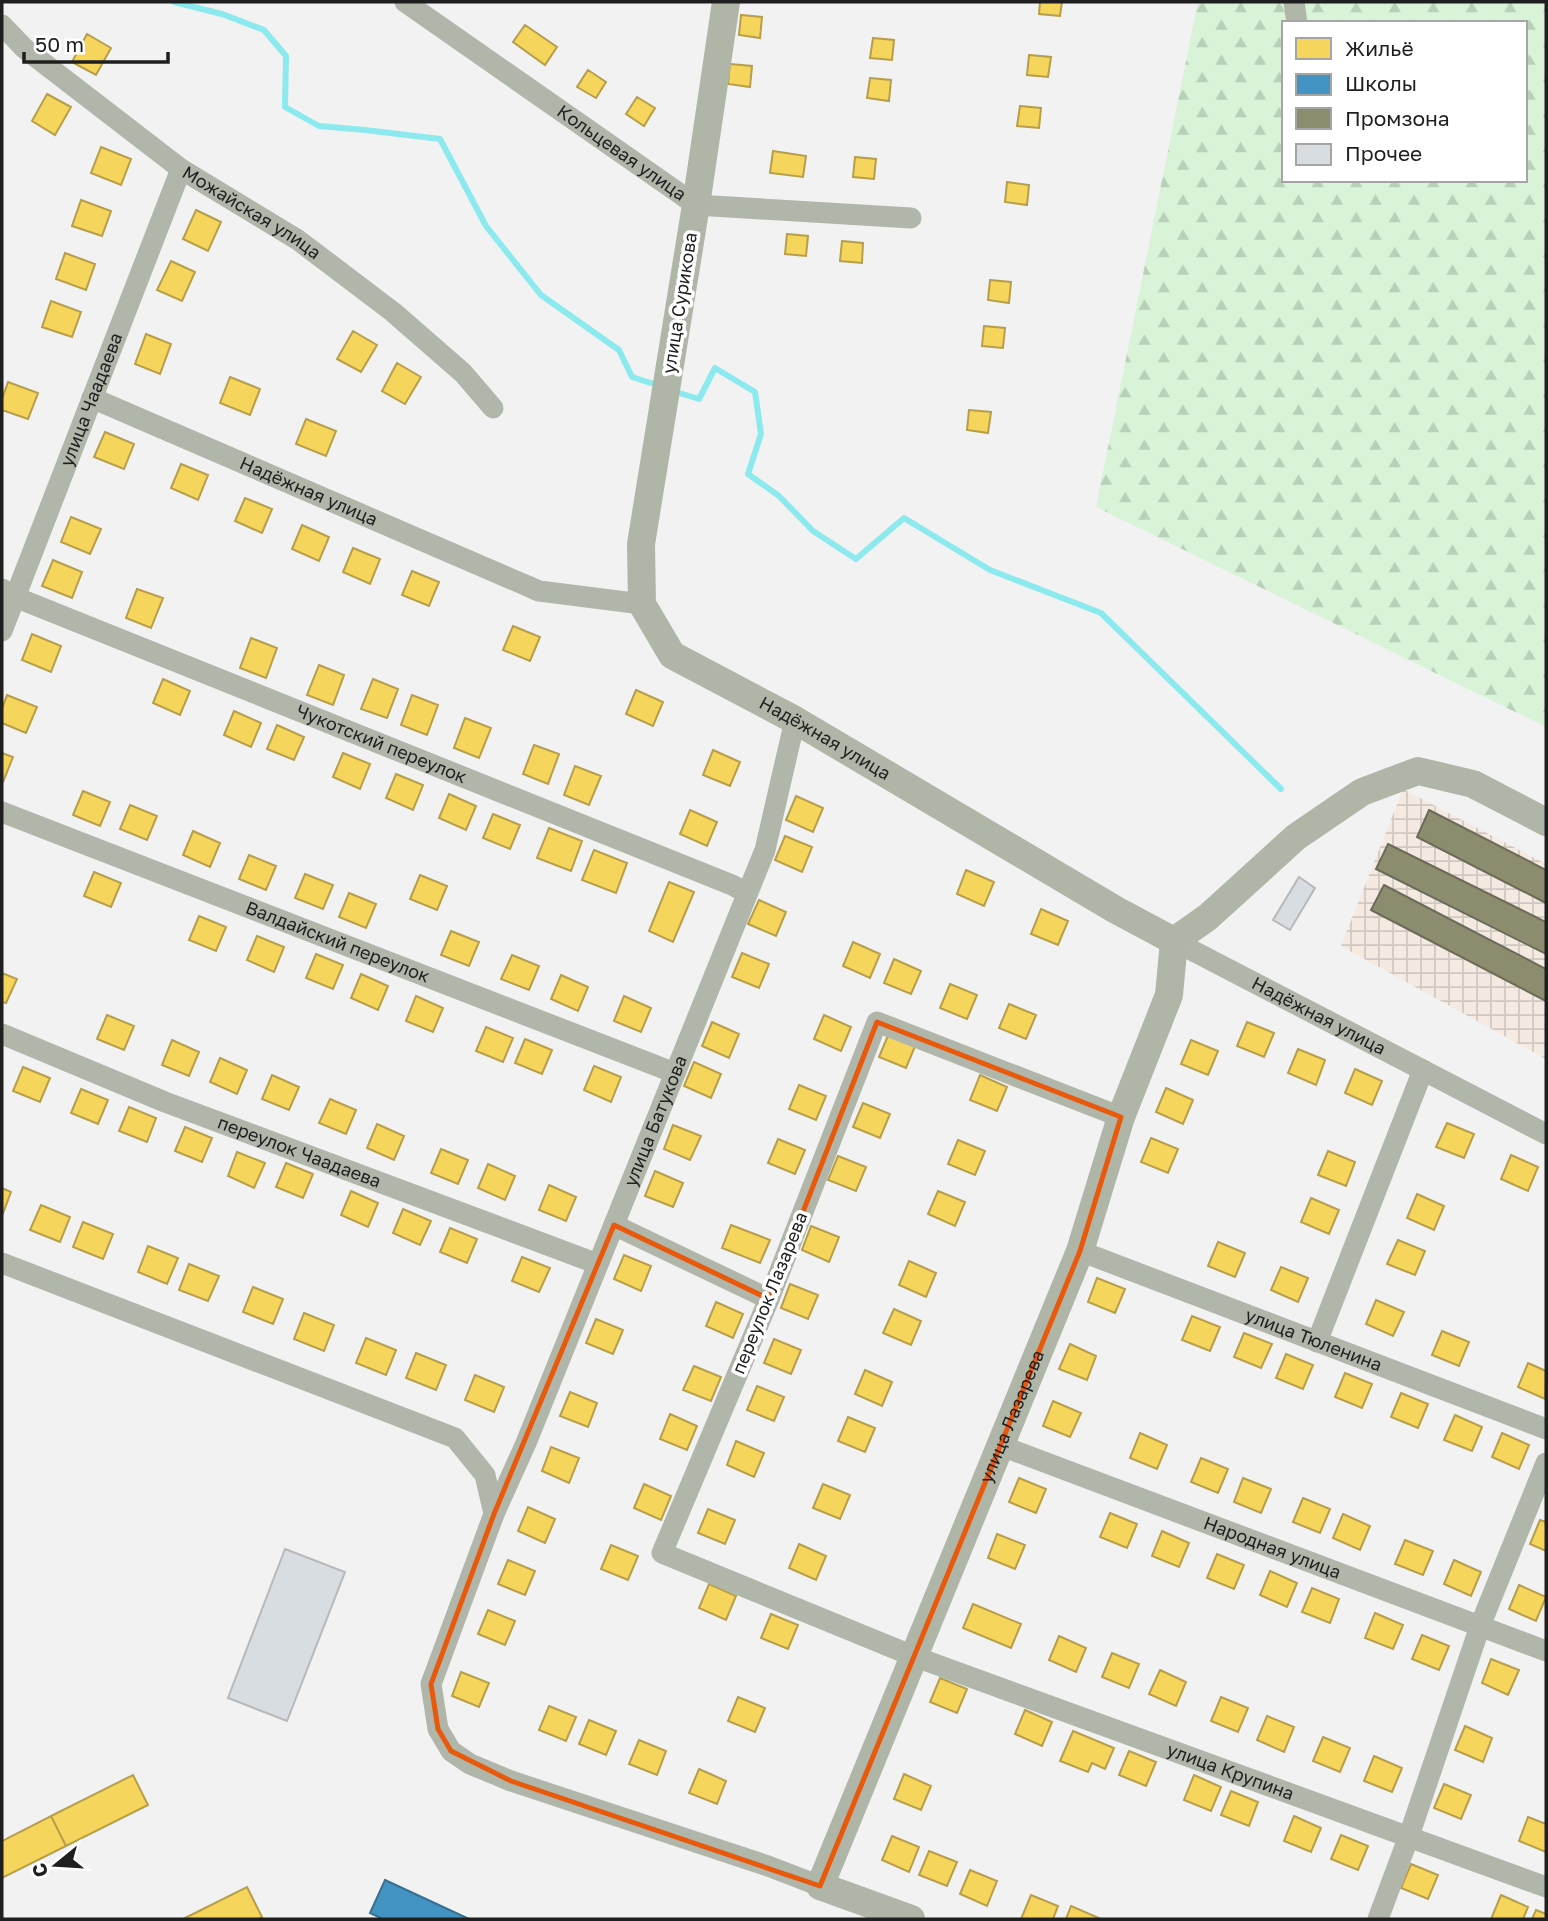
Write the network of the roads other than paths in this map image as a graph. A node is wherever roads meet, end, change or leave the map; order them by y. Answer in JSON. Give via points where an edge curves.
{"nodes":[{"id":1,"x":405,"y":2,"type":"edge"},
{"id":2,"x":726,"y":2,"type":"edge"},
{"id":3,"x":1294,"y":2,"type":"edge"},
{"id":4,"x":438,"y":11,"type":"edge"},
{"id":5,"x":1297,"y":21,"type":"edge"},
{"id":6,"x":2,"y":25,"type":"edge"},
{"id":7,"x":181,"y":169,"type":"junction"},
{"id":8,"x":696,"y":205,"type":"junction"},
{"id":9,"x":911,"y":218,"type":"dead end"},
{"id":10,"x":92,"y":398,"type":"junction"},
{"id":11,"x":493,"y":408,"type":"dead end"},
{"id":12,"x":8,"y":593,"type":"edge"},
{"id":13,"x":642,"y":604,"type":"junction"},
{"id":14,"x":2,"y":631,"type":"edge"},
{"id":15,"x":795,"y":720,"type":"junction"},
{"id":16,"x":2,"y":812,"type":"edge"},
{"id":17,"x":1546,"y":822,"type":"edge"},
{"id":18,"x":747,"y":893,"type":"junction"},
{"id":19,"x":1174,"y":940,"type":"junction"},
{"id":20,"x":2,"y":1034,"type":"edge"},
{"id":21,"x":1423,"y":1070,"type":"junction"},
{"id":22,"x":675,"y":1073,"type":"junction"},
{"id":23,"x":1121,"y":1117,"type":"junction"},
{"id":24,"x":1546,"y":1135,"type":"edge"},
{"id":25,"x":614,"y":1225,"type":"junction"},
{"id":26,"x":1080,"y":1251,"type":"junction"},
{"id":27,"x":2,"y":1263,"type":"edge"},
{"id":28,"x":598,"y":1264,"type":"junction"},
{"id":29,"x":769,"y":1299,"type":"junction"},
{"id":30,"x":1317,"y":1342,"type":"junction"},
{"id":31,"x":1546,"y":1429,"type":"edge"},
{"id":32,"x":999,"y":1445,"type":"junction"},
{"id":33,"x":1546,"y":1463,"type":"edge"},
{"id":34,"x":494,"y":1514,"type":"junction"},
{"id":35,"x":1480,"y":1626,"type":"junction"},
{"id":36,"x":1546,"y":1651,"type":"edge"},
{"id":37,"x":914,"y":1656,"type":"junction"},
{"id":38,"x":1409,"y":1836,"type":"junction"},
{"id":39,"x":820,"y":1886,"type":"junction"},
{"id":40,"x":1546,"y":1886,"type":"edge"},
{"id":41,"x":911,"y":1919,"type":"edge"},
{"id":42,"x":1378,"y":1919,"type":"edge"}],
"edges":[{"from":1,"to":4,"type":"street","name":"Кольцевая улица"},
{"from":2,"to":8,"type":"main road","name":"улица Сурикова"},
{"from":3,"to":5,"type":"street"},
{"from":4,"to":8,"type":"street","name":"Кольцевая улица"},
{"from":6,"to":7,"type":"street","name":"Можайская улица","via":[[24,48]]},
{"from":7,"to":10,"type":"street","name":"улица Чаадаева"},
{"from":7,"to":11,"type":"street","name":"Можайская улица","via":[[298,240],[393,312],[463,373]]},
{"from":8,"to":9,"type":"street","name":"Кольцевая улица"},
{"from":8,"to":13,"type":"main road","name":"улица Сурикова","via":[[641,544]]},
{"from":10,"to":12,"type":"street","name":"улица Чаадаева"},
{"from":10,"to":13,"type":"street","name":"Надёжная улица","via":[[539,591]]},
{"from":12,"to":14,"type":"street","name":"улица Чаадаева"},
{"from":12,"to":18,"type":"street","name":"Чукотский переулок"},
{"from":13,"to":15,"type":"main road","name":"Надёжная улица","via":[[672,655]]},
{"from":15,"to":18,"type":"street","name":"улица Батукова","via":[[765,850]]},
{"from":15,"to":19,"type":"main road","name":"Надёжная улица"},
{"from":16,"to":22,"type":"street","name":"Валдайский переулок"},
{"from":17,"to":19,"type":"main road","via":[[1473,784],[1418,771],[1362,792],[1296,837],[1208,917]]},
{"from":18,"to":22,"type":"street","name":"улица Батукова"},
{"from":19,"to":21,"type":"street","name":"Надёжная улица"},
{"from":19,"to":23,"type":"main road","name":"улица Лазарева","via":[[1170,995]]},
{"from":20,"to":28,"type":"street","name":"переулок Чаадаева","via":[[165,1102]]},
{"from":21,"to":24,"type":"street","name":"Надёжная улица"},
{"from":21,"to":30,"type":"street"},
{"from":22,"to":25,"type":"street","name":"улица Батукова"},
{"from":23,"to":26,"type":"main road","name":"улица Лазарева"},
{"from":23,"to":29,"type":"street","name":"переулок Лазарева","via":[[877,1022]]},
{"from":25,"to":28,"type":"street","name":"улица Батукова"},
{"from":25,"to":29,"type":"street"},
{"from":26,"to":30,"type":"street","name":"улица Тюленина"},
{"from":26,"to":32,"type":"main road","name":"улица Лазарева"},
{"from":27,"to":34,"type":"street","via":[[455,1438],[485,1475]]},
{"from":28,"to":34,"type":"street","name":"улица Батукова"},
{"from":29,"to":37,"type":"street","name":"переулок Лазарева","via":[[662,1553]]},
{"from":30,"to":31,"type":"street","name":"улица Тюленина"},
{"from":32,"to":35,"type":"street","name":"Народная улица"},
{"from":32,"to":37,"type":"main road","name":"улица Лазарева"},
{"from":33,"to":35,"type":"street"},
{"from":34,"to":39,"type":"street","name":"улица Батукова","via":[[431,1684],[438,1729],[451,1751],[511,1781]]},
{"from":35,"to":36,"type":"street","name":"Народная улица"},
{"from":35,"to":38,"type":"street"},
{"from":37,"to":38,"type":"street","name":"улица Крупина"},
{"from":37,"to":39,"type":"main road","name":"улица Лазарева"},
{"from":38,"to":40,"type":"street","name":"улица Крупина"},
{"from":38,"to":42,"type":"street"},
{"from":39,"to":41,"type":"main road"}]}
